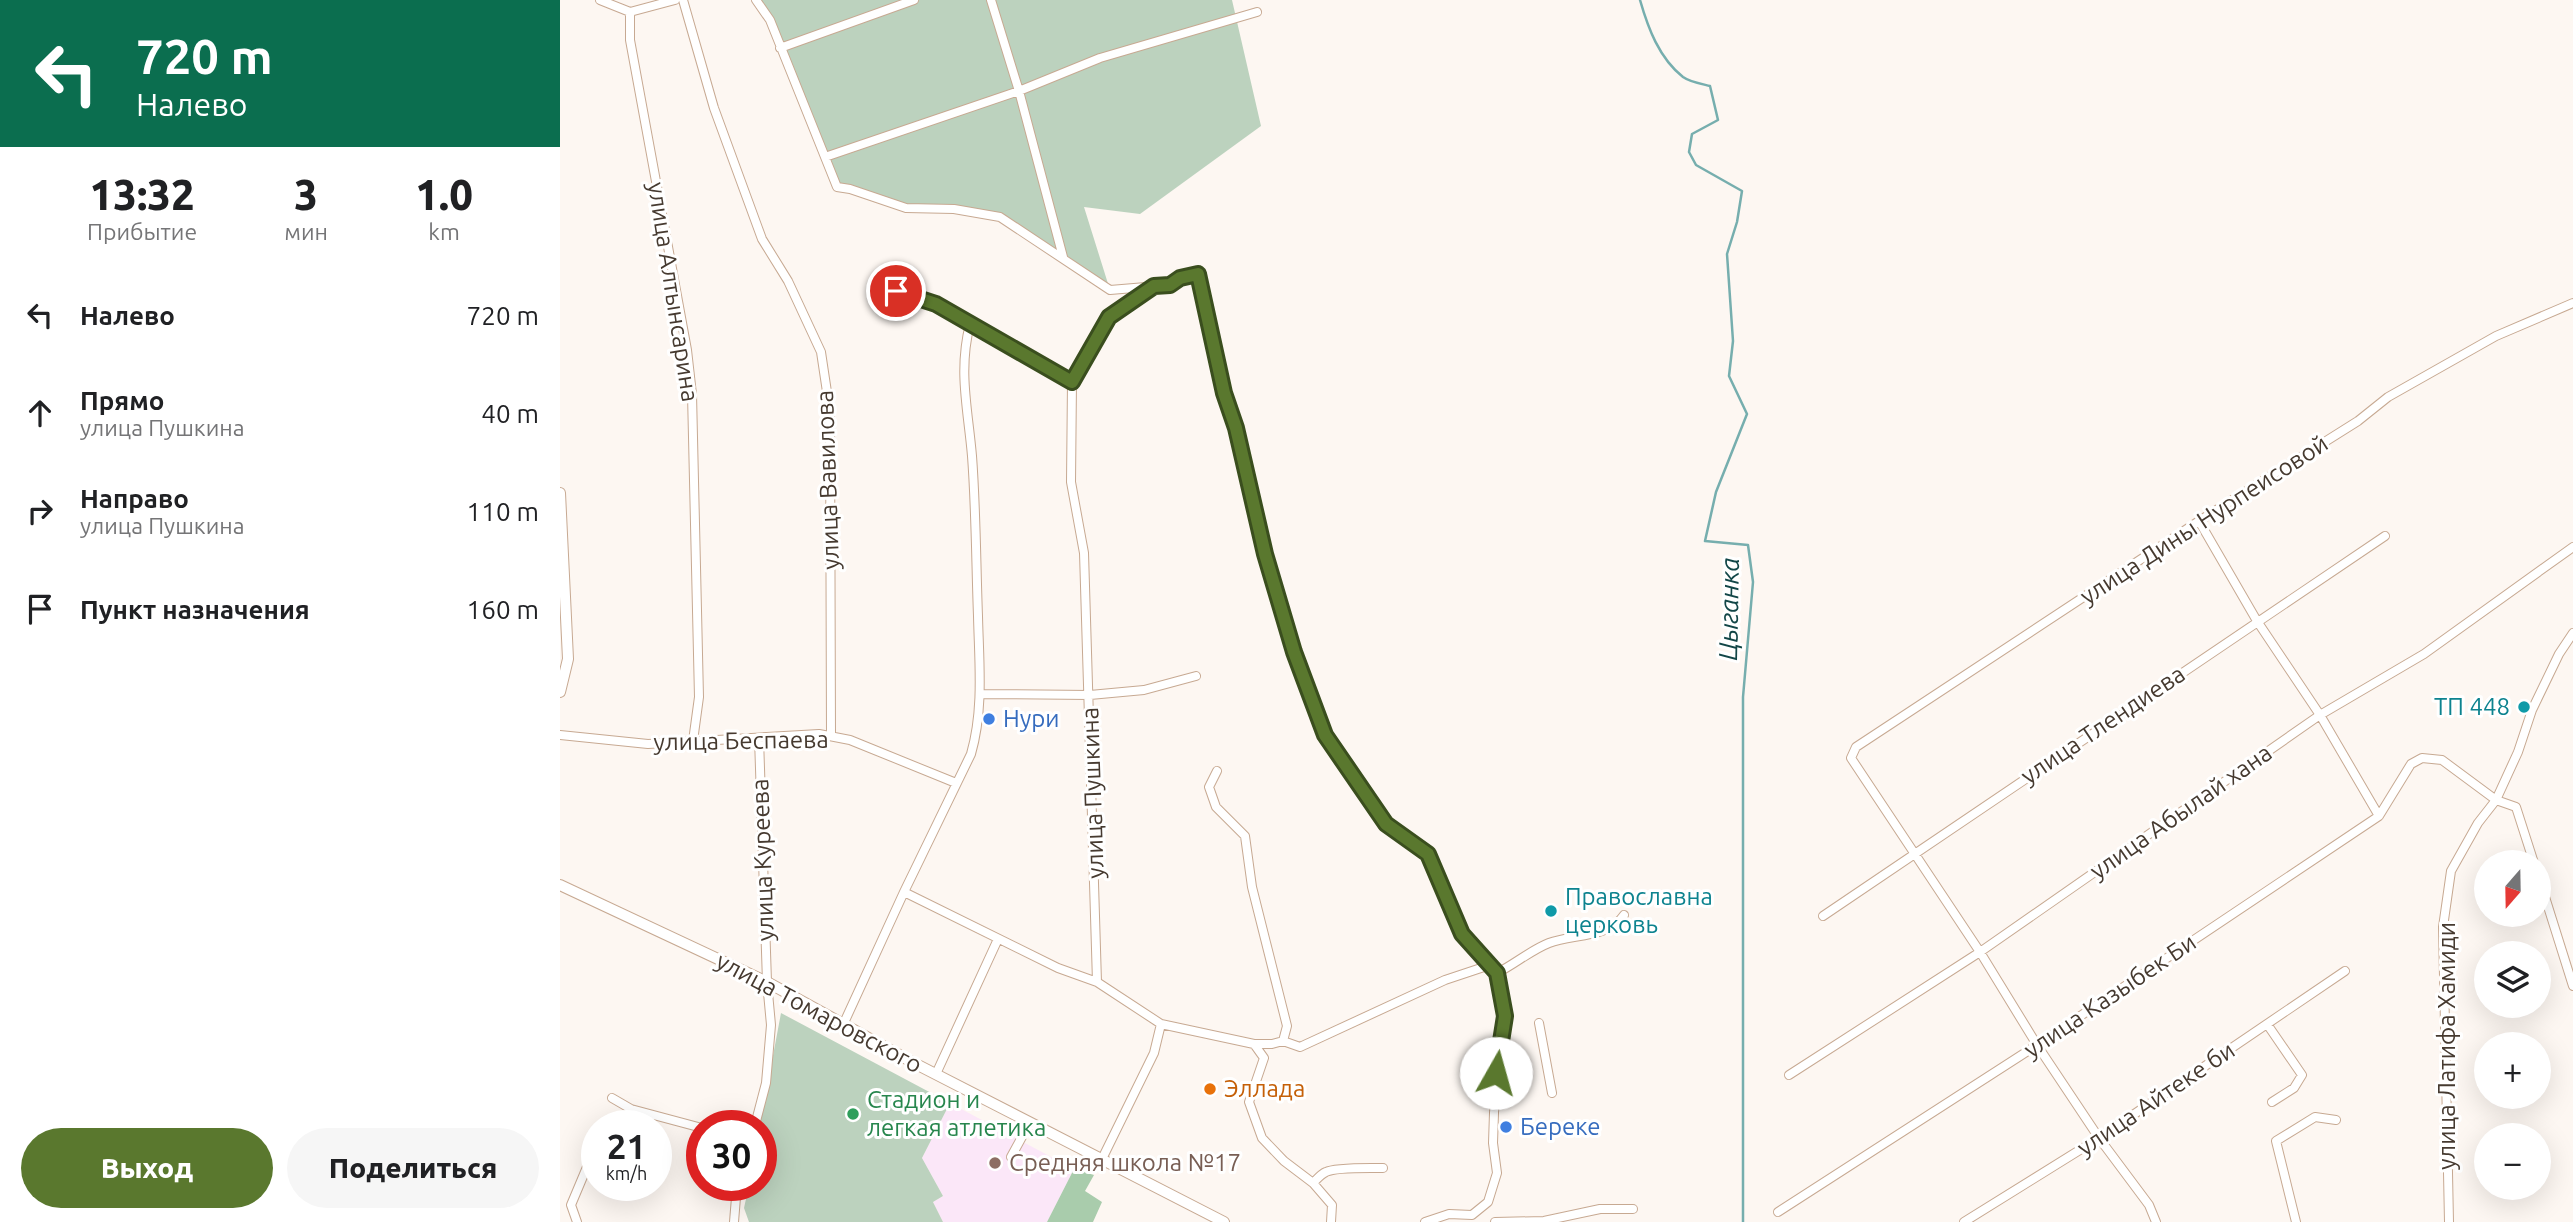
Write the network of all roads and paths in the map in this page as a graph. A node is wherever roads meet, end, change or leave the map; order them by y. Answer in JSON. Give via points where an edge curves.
{"nodes":[{"id":1,"x":600,"y":0,"type":"edge"},
{"id":2,"x":675,"y":0,"type":"edge"},
{"id":3,"x":683,"y":0,"type":"edge"},
{"id":4,"x":756,"y":0,"type":"edge"},
{"id":5,"x":914,"y":0,"type":"edge"},
{"id":6,"x":991,"y":0,"type":"edge"},
{"id":7,"x":630,"y":12,"type":"junction"},
{"id":8,"x":1257,"y":12,"type":"dead end"},
{"id":9,"x":780,"y":48,"type":"junction"},
{"id":10,"x":1019,"y":91,"type":"junction"},
{"id":11,"x":825,"y":156,"type":"junction"},
{"id":12,"x":1063,"y":257,"type":"junction"},
{"id":13,"x":1154,"y":286,"type":"junction"},
{"id":14,"x":896,"y":291,"type":"dead end"},
{"id":15,"x":2573,"y":303,"type":"edge"},
{"id":16,"x":970,"y":324,"type":"junction"},
{"id":17,"x":1072,"y":382,"type":"junction"},
{"id":18,"x":560,"y":493,"type":"edge"},
{"id":19,"x":2199,"y":521,"type":"junction"},
{"id":20,"x":2385,"y":536,"type":"dead end"},
{"id":21,"x":2573,"y":547,"type":"edge"},
{"id":22,"x":2257,"y":621,"type":"junction"},
{"id":23,"x":2573,"y":633,"type":"edge"},
{"id":24,"x":1196,"y":676,"type":"dead end"},
{"id":25,"x":560,"y":692,"type":"edge"},
{"id":26,"x":980,"y":694,"type":"junction"},
{"id":27,"x":1090,"y":695,"type":"junction"},
{"id":28,"x":2320,"y":715,"type":"junction"},
{"id":29,"x":560,"y":735,"type":"edge"},
{"id":30,"x":831,"y":736,"type":"junction"},
{"id":31,"x":759,"y":738,"type":"junction"},
{"id":32,"x":693,"y":741,"type":"junction"},
{"id":33,"x":1217,"y":771,"type":"dead end"},
{"id":34,"x":956,"y":783,"type":"junction"},
{"id":35,"x":2496,"y":800,"type":"junction"},
{"id":36,"x":2379,"y":816,"type":"junction"},
{"id":37,"x":2530,"y":850,"type":"edge"},
{"id":38,"x":1914,"y":853,"type":"junction"},
{"id":39,"x":560,"y":885,"type":"edge"},
{"id":40,"x":904,"y":892,"type":"junction"},
{"id":41,"x":1624,"y":915,"type":"dead end"},
{"id":42,"x":1823,"y":916,"type":"dead end"},
{"id":43,"x":2552,"y":919,"type":"edge"},
{"id":44,"x":998,"y":939,"type":"junction"},
{"id":45,"x":1980,"y":952,"type":"junction"},
{"id":46,"x":1490,"y":965,"type":"junction"},
{"id":47,"x":2346,"y":971,"type":"dead end"},
{"id":48,"x":1497,"y":973,"type":"junction"},
{"id":49,"x":767,"y":982,"type":"junction"},
{"id":50,"x":1097,"y":982,"type":"junction"},
{"id":51,"x":2573,"y":986,"type":"edge"},
{"id":52,"x":1539,"y":1023,"type":"dead end"},
{"id":53,"x":1161,"y":1024,"type":"junction"},
{"id":54,"x":2267,"y":1024,"type":"junction"},
{"id":55,"x":843,"y":1025,"type":"junction"},
{"id":56,"x":1283,"y":1041,"type":"junction"},
{"id":57,"x":1254,"y":1044,"type":"junction"},
{"id":58,"x":1272,"y":1044,"type":"junction"},
{"id":59,"x":2037,"y":1045,"type":"junction"},
{"id":60,"x":1264,"y":1058,"type":"junction"},
{"id":61,"x":936,"y":1074,"type":"junction"},
{"id":62,"x":1789,"y":1075,"type":"dead end"},
{"id":63,"x":1552,"y":1093,"type":"dead end"},
{"id":64,"x":612,"y":1098,"type":"dead end"},
{"id":65,"x":2272,"y":1101,"type":"dead end"},
{"id":66,"x":759,"y":1110,"type":"edge"},
{"id":67,"x":2336,"y":1120,"type":"dead end"},
{"id":68,"x":686,"y":1124,"type":"edge"},
{"id":69,"x":1029,"y":1124,"type":"junction"},
{"id":70,"x":2099,"y":1138,"type":"junction"},
{"id":71,"x":1011,"y":1157,"type":"dead end"},
{"id":72,"x":1102,"y":1159,"type":"junction"},
{"id":73,"x":1383,"y":1168,"type":"dead end"},
{"id":74,"x":581,"y":1181,"type":"edge"},
{"id":75,"x":1313,"y":1183,"type":"junction"},
{"id":76,"x":736,"y":1201,"type":"edge"},
{"id":77,"x":1481,"y":1208,"type":"junction"},
{"id":78,"x":1633,"y":1209,"type":"dead end"},
{"id":79,"x":1778,"y":1212,"type":"dead end"},
{"id":80,"x":577,"y":1222,"type":"edge"},
{"id":81,"x":734,"y":1222,"type":"edge"},
{"id":82,"x":1224,"y":1222,"type":"edge"},
{"id":83,"x":1331,"y":1222,"type":"edge"},
{"id":84,"x":1425,"y":1222,"type":"edge"},
{"id":85,"x":1495,"y":1222,"type":"edge"},
{"id":86,"x":1964,"y":1222,"type":"edge"},
{"id":87,"x":2155,"y":1222,"type":"edge"},
{"id":88,"x":2296,"y":1222,"type":"edge"},
{"id":89,"x":2449,"y":1222,"type":"edge"}],
"edges":[{"from":1,"to":7,"type":"street"},
{"from":2,"to":7,"type":"street"},
{"from":3,"to":30,"type":"street","name":"улица Вавилова","via":[[714,108],[762,239],[788,281],[821,352],[830,412]]},
{"from":4,"to":9,"type":"street","via":[[770,20]]},
{"from":5,"to":9,"type":"street"},
{"from":6,"to":10,"type":"street"},
{"from":7,"to":32,"type":"street","name":"улица Алтынсарина","via":[[630,40],[692,394],[699,697]]},
{"from":8,"to":10,"type":"street","via":[[1100,58]]},
{"from":9,"to":11,"type":"street"},
{"from":10,"to":11,"type":"street"},
{"from":10,"to":12,"type":"street"},
{"from":11,"to":12,"type":"street","via":[[837,187],[906,208],[954,209],[999,217]]},
{"from":12,"to":13,"type":"street","via":[[1110,290]]},
{"from":13,"to":17,"type":"street","name":"улица Пушкина","via":[[1109,317]]},
{"from":13,"to":46,"type":"street","via":[[1198,274],[1265,554],[1325,735],[1386,824],[1428,854],[1462,934]]},
{"from":14,"to":16,"type":"street","via":[[936,304]]},
{"from":15,"to":19,"type":"street","name":"улица Дины Нурпеисовой","via":[[2496,336],[2388,397],[2358,421]]},
{"from":16,"to":17,"type":"street"},
{"from":16,"to":26,"type":"street","via":[[962,370],[972,458]]},
{"from":17,"to":27,"type":"street","name":"улица Пушкина","via":[[1071,482],[1084,553]]},
{"from":18,"to":25,"type":"street","via":[[568,659]]},
{"from":19,"to":22,"type":"street"},
{"from":19,"to":38,"type":"street","name":"улица Дины Нурпеисовой","via":[[1856,747],[1851,758]]},
{"from":20,"to":22,"type":"street","name":"улица Тлендиева"},
{"from":21,"to":28,"type":"street","name":"улица Абылай хана","via":[[2424,654]]},
{"from":22,"to":28,"type":"street"},
{"from":22,"to":38,"type":"street","name":"улица Тлендиева"},
{"from":23,"to":35,"type":"street","name":"улица Латифа Хамиди","via":[[2532,710]]},
{"from":24,"to":27,"type":"street","via":[[1144,690]]},
{"from":26,"to":27,"type":"street"},
{"from":26,"to":34,"type":"street","via":[[978,732]]},
{"from":27,"to":50,"type":"street","name":"улица Пушкина"},
{"from":28,"to":36,"type":"street"},
{"from":28,"to":45,"type":"street","name":"улица Абылай хана"},
{"from":29,"to":32,"type":"street","name":"улица Беспаева","via":[[648,744]]},
{"from":30,"to":31,"type":"street","name":"улица Беспаева"},
{"from":30,"to":34,"type":"street","name":"улица Беспаева"},
{"from":31,"to":32,"type":"street","name":"улица Беспаева"},
{"from":31,"to":49,"type":"street","name":"улица Куреева"},
{"from":33,"to":56,"type":"street","via":[[1209,787],[1216,807],[1245,836],[1252,887],[1287,1026]]},
{"from":34,"to":40,"type":"street"},
{"from":35,"to":36,"type":"street","name":"улица Казыбек Би","via":[[2442,760],[2422,758],[2411,764]]},
{"from":35,"to":37,"type":"street","via":[[2516,807]]},
{"from":35,"to":89,"type":"street","name":"улица Латифа Хамиди","via":[[2451,871],[2443,928]]},
{"from":36,"to":59,"type":"street","name":"улица Казыбек Би"},
{"from":38,"to":42,"type":"street","name":"улица Тлендиева"},
{"from":38,"to":45,"type":"street"},
{"from":39,"to":49,"type":"street","name":"улица Томаровского"},
{"from":40,"to":44,"type":"street"},
{"from":40,"to":55,"type":"street"},
{"from":41,"to":48,"type":"street","via":[[1607,929],[1548,943]]},
{"from":43,"to":51,"type":"street"},
{"from":44,"to":50,"type":"street"},
{"from":44,"to":61,"type":"street"},
{"from":45,"to":59,"type":"street"},
{"from":45,"to":62,"type":"street","name":"улица Абылай хана"},
{"from":46,"to":48,"type":"street"},
{"from":46,"to":56,"type":"street","via":[[1445,980],[1300,1046]]},
{"from":47,"to":54,"type":"street","name":"улица Айтеке би"},
{"from":48,"to":77,"type":"street","via":[[1505,1016],[1494,1113],[1497,1173],[1488,1202]]},
{"from":49,"to":55,"type":"street","name":"улица Томаровского"},
{"from":49,"to":66,"type":"street","name":"улица Куреева","via":[[771,1025]]},
{"from":50,"to":53,"type":"street"},
{"from":52,"to":63,"type":"street"},
{"from":53,"to":57,"type":"street"},
{"from":53,"to":72,"type":"street","via":[[1154,1053]]},
{"from":54,"to":65,"type":"street","via":[[2301,1075],[2294,1088]]},
{"from":54,"to":70,"type":"street","name":"улица Айтеке би"},
{"from":55,"to":61,"type":"street","name":"улица Томаровского"},
{"from":56,"to":58,"type":"street"},
{"from":57,"to":58,"type":"street"},
{"from":57,"to":60,"type":"street"},
{"from":58,"to":60,"type":"street"},
{"from":59,"to":70,"type":"street"},
{"from":59,"to":79,"type":"street","name":"улица Казыбек Би"},
{"from":60,"to":75,"type":"street","via":[[1249,1102],[1262,1138]]},
{"from":61,"to":69,"type":"street","name":"улица Томаровского"},
{"from":64,"to":68,"type":"street","via":[[631,1109]]},
{"from":67,"to":88,"type":"street","via":[[2315,1117],[2276,1141]]},
{"from":69,"to":71,"type":"street"},
{"from":69,"to":72,"type":"street","name":"улица Томаровского"},
{"from":70,"to":86,"type":"street","name":"улица Айтеке би"},
{"from":70,"to":87,"type":"street","via":[[2149,1205]]},
{"from":72,"to":82,"type":"street","name":"улица Томаровского"},
{"from":73,"to":75,"type":"street","via":[[1336,1168]]},
{"from":74,"to":80,"type":"street","via":[[571,1205]]},
{"from":75,"to":83,"type":"street","via":[[1332,1205]]},
{"from":76,"to":81,"type":"street"},
{"from":77,"to":84,"type":"street","via":[[1472,1215],[1449,1214]]},
{"from":77,"to":85,"type":"street"},
{"from":78,"to":85,"type":"street","via":[[1600,1209],[1544,1221]]}]}
